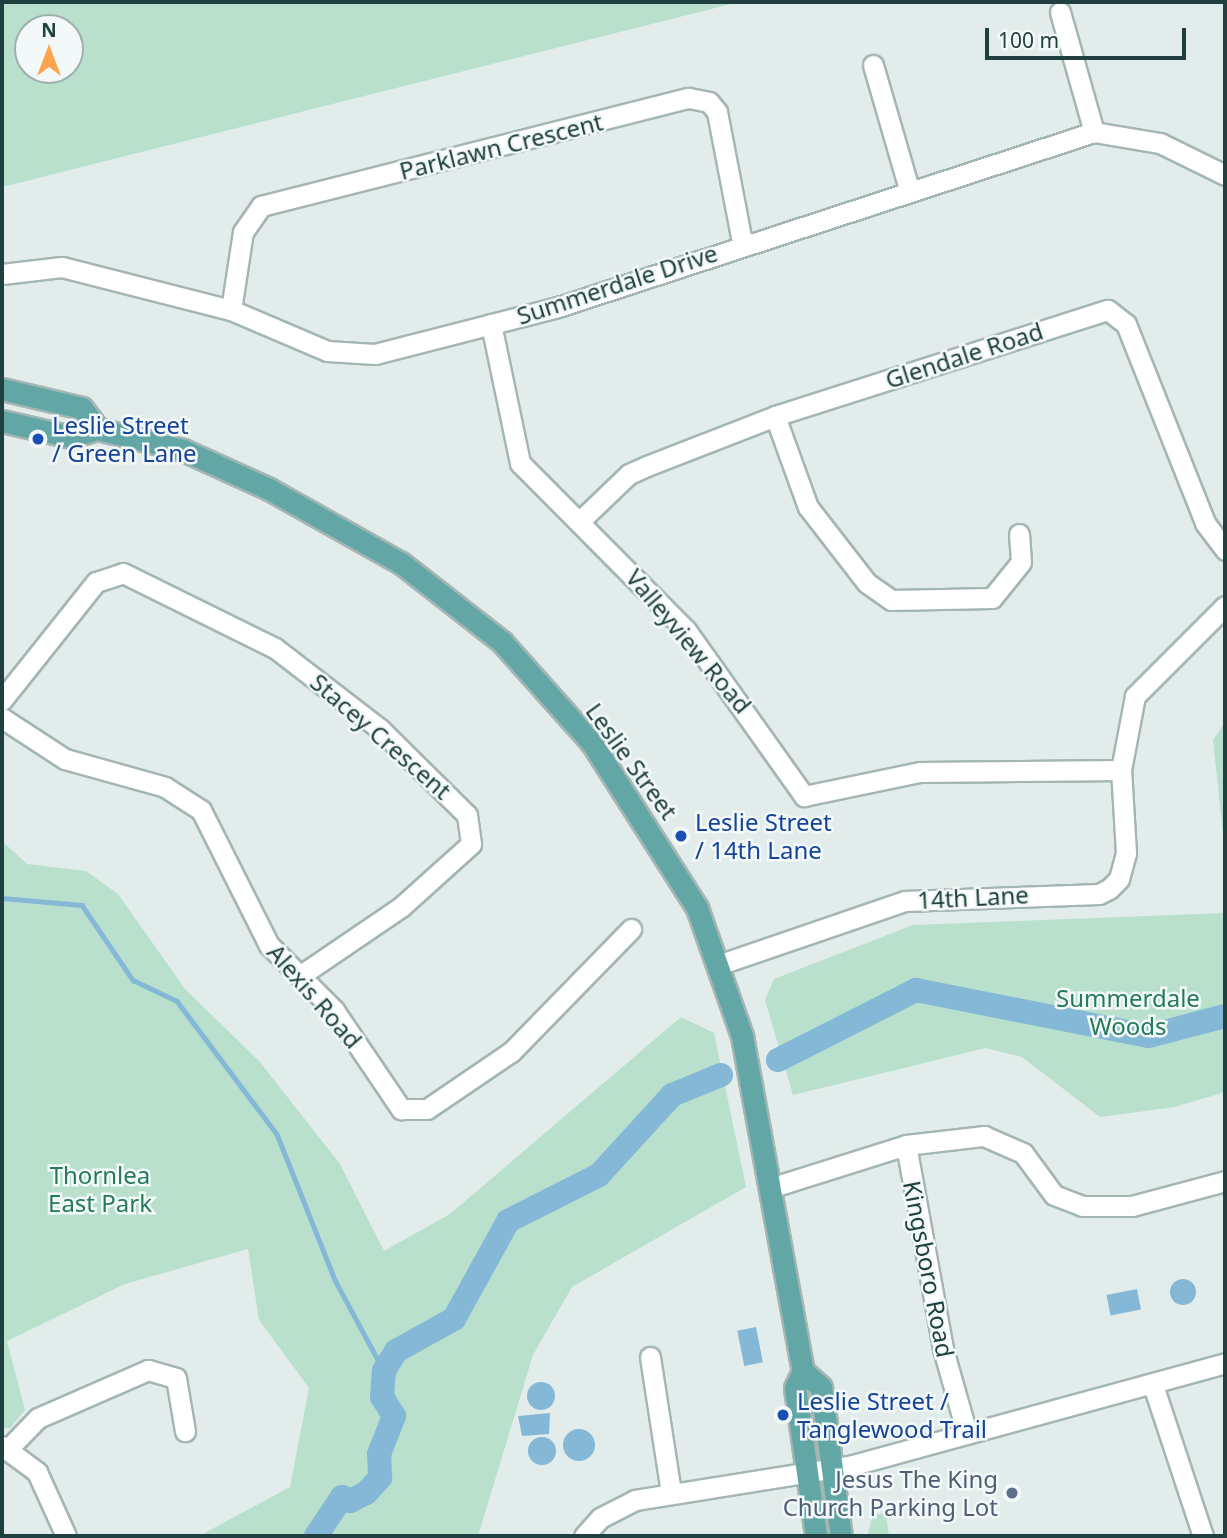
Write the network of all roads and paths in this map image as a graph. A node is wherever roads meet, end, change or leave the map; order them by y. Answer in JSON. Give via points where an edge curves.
{"nodes":[{"id":1,"x":1060,"y":12,"type":"dead end"},
{"id":2,"x":873,"y":65,"type":"dead end"},
{"id":3,"x":1094,"y":132,"type":"junction"},
{"id":4,"x":1225,"y":175,"type":"edge"},
{"id":5,"x":909,"y":189,"type":"junction"},
{"id":6,"x":742,"y":242,"type":"junction"},
{"id":7,"x":2,"y":274,"type":"edge"},
{"id":8,"x":231,"y":310,"type":"junction"},
{"id":9,"x":491,"y":324,"type":"junction"},
{"id":10,"x":2,"y":389,"type":"edge"},
{"id":11,"x":775,"y":416,"type":"junction"},
{"id":12,"x":2,"y":421,"type":"edge"},
{"id":13,"x":98,"y":429,"type":"junction"},
{"id":14,"x":582,"y":519,"type":"junction"},
{"id":15,"x":1019,"y":534,"type":"dead end"},
{"id":16,"x":1225,"y":550,"type":"edge"},
{"id":17,"x":1225,"y":606,"type":"edge"},
{"id":18,"x":2,"y":700,"type":"edge"},
{"id":19,"x":2,"y":718,"type":"edge"},
{"id":20,"x":1121,"y":770,"type":"junction"},
{"id":21,"x":631,"y":929,"type":"dead end"},
{"id":22,"x":721,"y":964,"type":"junction"},
{"id":23,"x":301,"y":975,"type":"junction"},
{"id":24,"x":906,"y":1144,"type":"junction"},
{"id":25,"x":1225,"y":1181,"type":"edge"},
{"id":26,"x":773,"y":1187,"type":"junction"},
{"id":27,"x":650,"y":1357,"type":"dead end"},
{"id":28,"x":1225,"y":1363,"type":"edge"},
{"id":29,"x":803,"y":1371,"type":"junction"},
{"id":30,"x":1153,"y":1385,"type":"junction"},
{"id":31,"x":185,"y":1431,"type":"dead end"},
{"id":32,"x":967,"y":1434,"type":"junction"},
{"id":33,"x":4,"y":1448,"type":"edge"},
{"id":34,"x":831,"y":1468,"type":"junction"},
{"id":35,"x":806,"y":1471,"type":"junction"},
{"id":36,"x":671,"y":1493,"type":"junction"},
{"id":37,"x":66,"y":1536,"type":"edge"},
{"id":38,"x":584,"y":1536,"type":"edge"},
{"id":39,"x":816,"y":1536,"type":"edge"},
{"id":40,"x":841,"y":1536,"type":"edge"},
{"id":41,"x":1203,"y":1536,"type":"edge"}],
"edges":[{"from":1,"to":3,"type":"street"},
{"from":2,"to":5,"type":"street"},
{"from":3,"to":4,"type":"street","name":"Summerdale Drive","via":[[1160,143]]},
{"from":3,"to":5,"type":"street","name":"Summerdale Drive"},
{"from":5,"to":6,"type":"street","name":"Summerdale Drive"},
{"from":6,"to":8,"type":"street","name":"Parklawn Crescent","via":[[717,113],[709,102],[689,98],[261,206],[243,232]]},
{"from":6,"to":9,"type":"street","name":"Summerdale Drive","via":[[649,278]]},
{"from":7,"to":8,"type":"street","name":"Summerdale Drive","via":[[33,265],[62,267]]},
{"from":8,"to":9,"type":"street","name":"Summerdale Drive","via":[[353,355]]},
{"from":9,"to":14,"type":"street","name":"Valleyview Road","via":[[516,455],[534,480]]},
{"from":10,"to":13,"type":"main road","name":"Leslie Street","via":[[82,408]]},
{"from":11,"to":14,"type":"street","name":"Glendale Road","via":[[629,474]]},
{"from":11,"to":15,"type":"street","via":[[808,507],[867,583],[891,600],[992,598],[1021,562]]},
{"from":11,"to":16,"type":"street","name":"Glendale Road","via":[[1108,310],[1126,324],[1200,512]]},
{"from":12,"to":13,"type":"main road","name":"Leslie Street","via":[[71,437]]},
{"from":13,"to":22,"type":"main road","name":"Leslie Street","via":[[183,450],[269,489],[401,563],[502,642],[592,743],[685,887]]},
{"from":14,"to":20,"type":"street","name":"Valleyview Road","via":[[687,630],[804,796],[930,771]]},
{"from":17,"to":20,"type":"street","via":[[1135,695]]},
{"from":18,"to":23,"type":"street","name":"Stacey Crescent","via":[[96,582],[123,573],[275,648],[380,729],[467,815],[471,844],[401,907]]},
{"from":19,"to":23,"type":"street","name":"Alexis Road","via":[[65,759],[187,798],[217,833],[269,945]]},
{"from":20,"to":22,"type":"street","name":"14th Lane","via":[[1124,869],[1099,894],[905,901]]},
{"from":21,"to":23,"type":"street","name":"Alexis Road","via":[[511,1052],[447,1097],[415,1111],[391,1100],[352,1033]]},
{"from":22,"to":26,"type":"main road","name":"Leslie Street","via":[[742,1035]]},
{"from":24,"to":25,"type":"street","via":[[984,1136],[1023,1153],[1054,1195],[1082,1206],[1132,1206]]},
{"from":24,"to":26,"type":"street"},
{"from":24,"to":32,"type":"street","name":"Kingsboro Road","via":[[943,1349]]},
{"from":26,"to":29,"type":"main road","name":"Leslie Street"},
{"from":27,"to":36,"type":"street"},
{"from":28,"to":30,"type":"street"},
{"from":29,"to":34,"type":"main road","name":"Leslie Street","via":[[821,1387]]},
{"from":29,"to":35,"type":"main road","name":"Leslie Street","via":[[795,1388]]},
{"from":30,"to":32,"type":"street"},
{"from":30,"to":41,"type":"street"},
{"from":31,"to":33,"type":"street","via":[[176,1378],[148,1370],[38,1418]]},
{"from":32,"to":34,"type":"street"},
{"from":33,"to":37,"type":"street","via":[[37,1472]]},
{"from":34,"to":35,"type":"street"},
{"from":34,"to":40,"type":"main road","name":"Leslie Street"},
{"from":35,"to":36,"type":"street"},
{"from":35,"to":39,"type":"main road","name":"Leslie Street"},
{"from":36,"to":38,"type":"street","via":[[617,1508]]}]}
